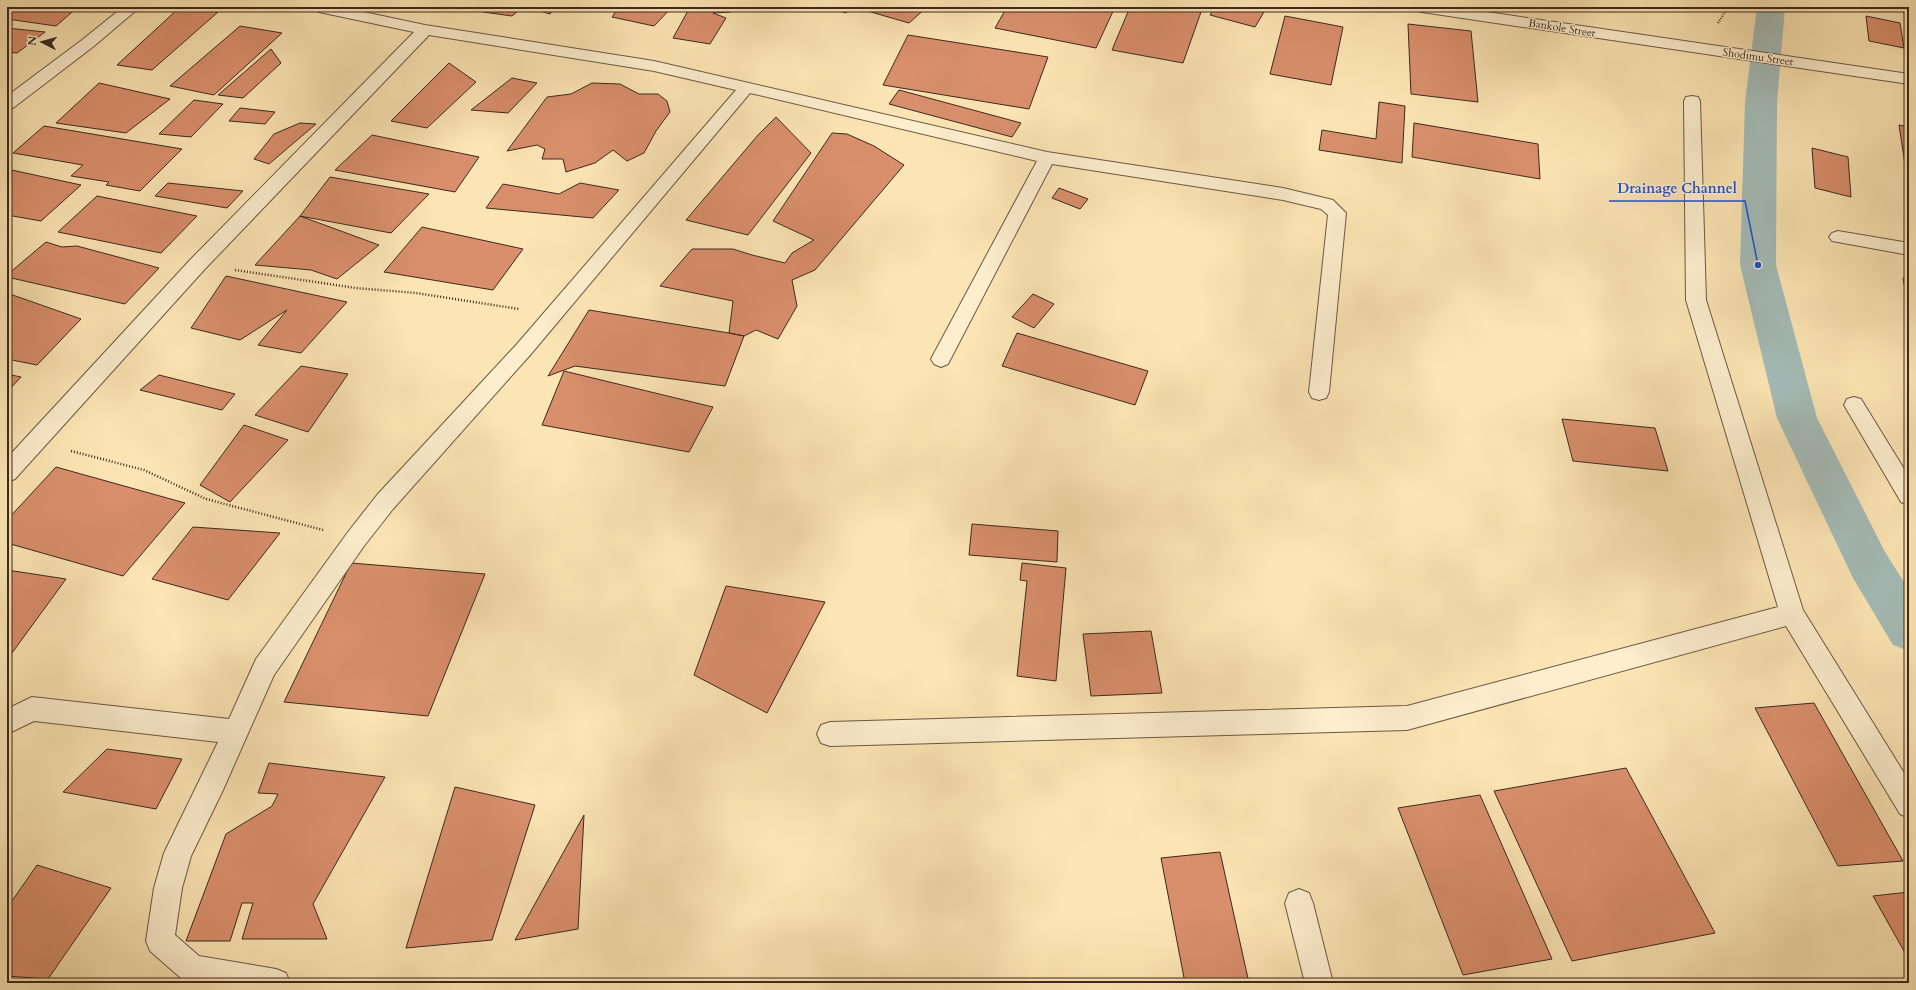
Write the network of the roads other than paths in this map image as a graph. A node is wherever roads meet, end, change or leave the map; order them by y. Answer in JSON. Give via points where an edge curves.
{"nodes":[{"id":1,"x":132,"y":7,"type":"edge"},
{"id":2,"x":319,"y":7,"type":"edge"},
{"id":3,"x":1422,"y":7,"type":"edge"},
{"id":4,"x":425,"y":30,"type":"junction"},
{"id":5,"x":1606,"y":36,"type":"joint"},
{"id":6,"x":1909,"y":79,"type":"edge"},
{"id":7,"x":746,"y":88,"type":"junction"},
{"id":8,"x":1692,"y":102,"type":"dead end"},
{"id":9,"x":7,"y":104,"type":"edge"},
{"id":10,"x":1046,"y":158,"type":"junction"},
{"id":11,"x":1838,"y":236,"type":"dead end"},
{"id":12,"x":1909,"y":250,"type":"edge"},
{"id":13,"x":941,"y":359,"type":"dead end"},
{"id":14,"x":1319,"y":392,"type":"dead end"},
{"id":15,"x":1854,"y":405,"type":"dead end"},
{"id":16,"x":7,"y":473,"type":"edge"},
{"id":17,"x":1909,"y":496,"type":"edge"},
{"id":18,"x":1792,"y":614,"type":"junction"},
{"id":19,"x":7,"y":722,"type":"edge"},
{"id":20,"x":236,"y":732,"type":"junction"},
{"id":21,"x":830,"y":734,"type":"dead end"},
{"id":22,"x":1909,"y":805,"type":"edge"},
{"id":23,"x":1299,"y":903,"type":"dead end"},
{"id":24,"x":276,"y":983,"type":"edge"},
{"id":25,"x":1319,"y":983,"type":"edge"}],
"edges":[{"from":1,"to":9,"type":"street"},
{"from":2,"to":4,"type":"street"},
{"from":3,"to":5,"type":"street","name":"Bankole Street"},
{"from":4,"to":7,"type":"street","via":[[654,66]]},
{"from":4,"to":16,"type":"street","via":[[197,265]]},
{"from":5,"to":6,"type":"street","name":"Shodimu Street"},
{"from":7,"to":10,"type":"street"},
{"from":7,"to":20,"type":"street","via":[[524,348],[385,502],[265,667]]},
{"from":8,"to":18,"type":"street","via":[[1696,300]]},
{"from":10,"to":13,"type":"street"},
{"from":10,"to":14,"type":"street","via":[[1283,194],[1327,204],[1333,208],[1337,213]]},
{"from":11,"to":12,"type":"street"},
{"from":15,"to":17,"type":"street"},
{"from":18,"to":21,"type":"street","via":[[1408,718]]},
{"from":18,"to":22,"type":"street"},
{"from":19,"to":20,"type":"street","via":[[32,709]]},
{"from":20,"to":24,"type":"street","via":[[178,853],[168,888],[160,941],[192,969]]},
{"from":23,"to":25,"type":"street"}]}
